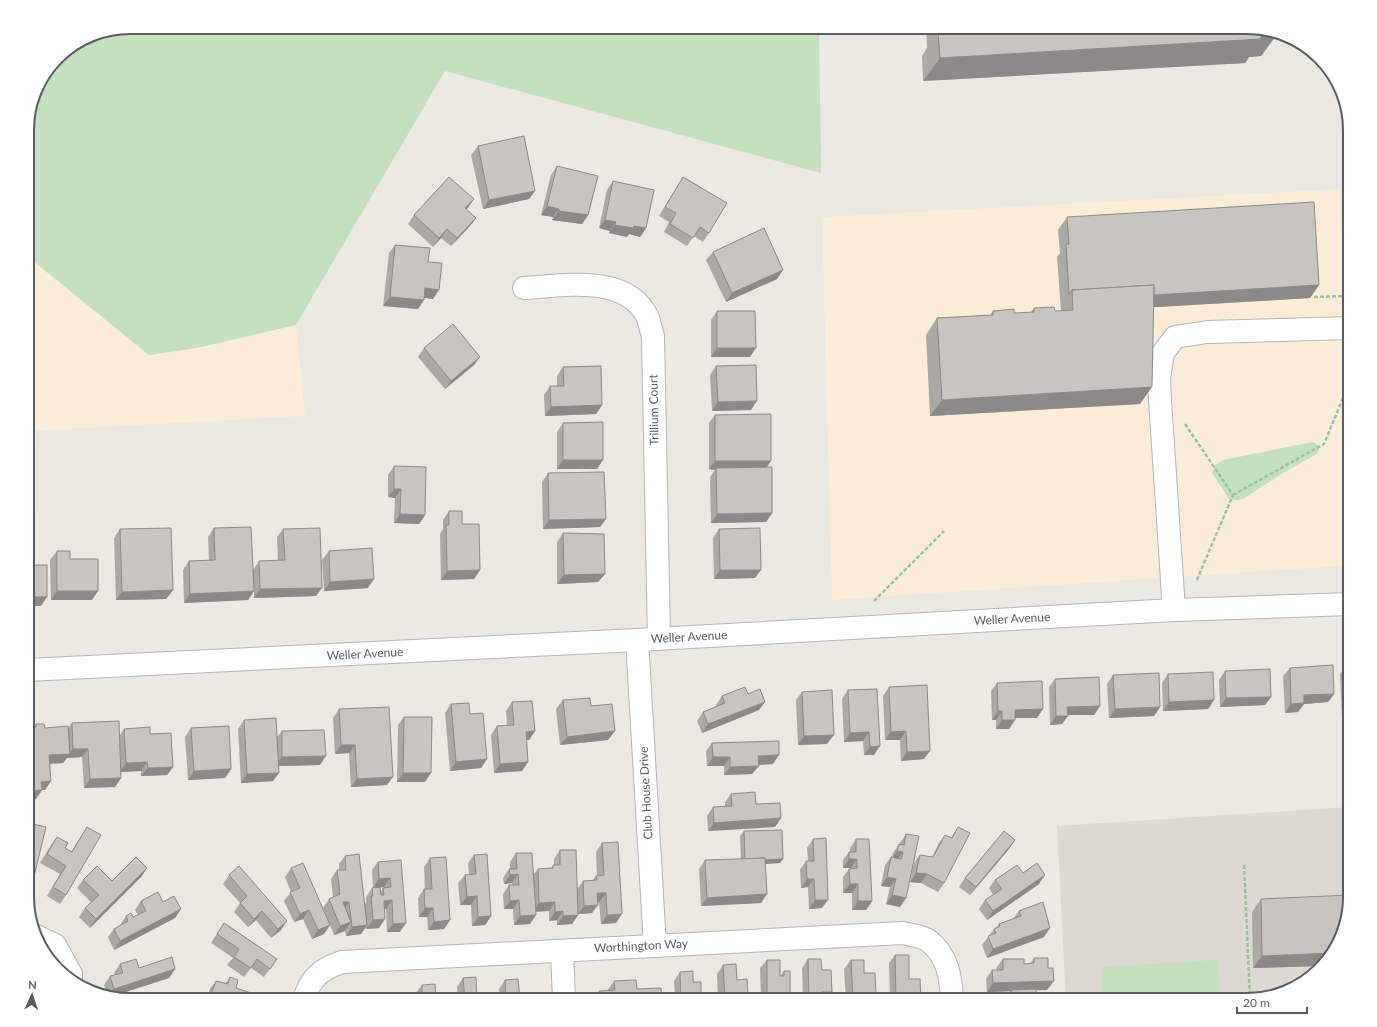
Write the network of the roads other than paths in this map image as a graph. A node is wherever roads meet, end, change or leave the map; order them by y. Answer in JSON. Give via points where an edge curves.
{"nodes":[{"id":1,"x":524,"y":288,"type":"dead end"},
{"id":2,"x":1343,"y":328,"type":"edge"},
{"id":3,"x":1343,"y":604,"type":"edge"},
{"id":4,"x":1174,"y":610,"type":"junction"},
{"id":5,"x":659,"y":639,"type":"junction"},
{"id":6,"x":638,"y":640,"type":"junction"},
{"id":7,"x":34,"y":670,"type":"edge"},
{"id":8,"x":44,"y":940,"type":"edge"},
{"id":9,"x":655,"y":946,"type":"junction"},
{"id":10,"x":562,"y":950,"type":"junction"},
{"id":11,"x":69,"y":971,"type":"edge"},
{"id":12,"x":306,"y":993,"type":"edge"},
{"id":13,"x":564,"y":993,"type":"edge"},
{"id":14,"x":952,"y":993,"type":"edge"}],
"edges":[{"from":1,"to":5,"type":"street","name":"Trillium Court","via":[[590,285],[617,290],[635,301],[648,318],[653,336]]},
{"from":2,"to":4,"type":"street","via":[[1207,332],[1175,337],[1163,353],[1159,378]]},
{"from":3,"to":4,"type":"street","name":"Weller Avenue"},
{"from":4,"to":5,"type":"street","name":"Weller Avenue"},
{"from":5,"to":6,"type":"street","name":"Weller Avenue"},
{"from":6,"to":7,"type":"street","name":"Weller Avenue"},
{"from":6,"to":9,"type":"street","name":"Club House Drive"},
{"from":8,"to":11,"type":"street","via":[[55,945]]},
{"from":9,"to":10,"type":"street","name":"Worthington Way"},
{"from":9,"to":14,"type":"street","name":"Worthington Way","via":[[903,933],[929,940],[946,960]]},
{"from":10,"to":12,"type":"street","name":"Worthington Way","via":[[342,962],[327,967],[316,977]]},
{"from":10,"to":13,"type":"street"}]}
